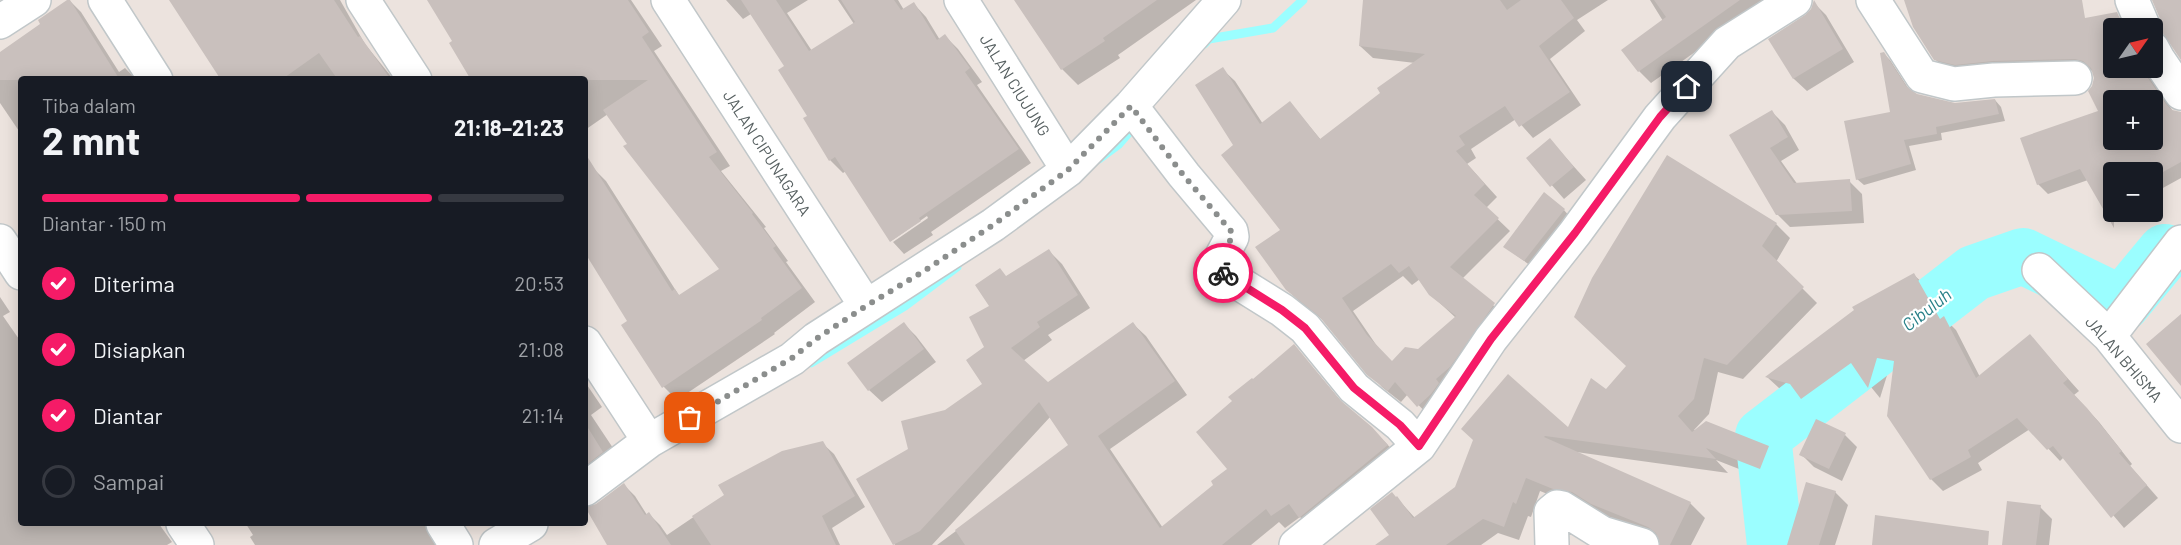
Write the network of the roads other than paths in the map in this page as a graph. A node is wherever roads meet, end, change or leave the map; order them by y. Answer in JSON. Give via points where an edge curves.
{"nodes":[{"id":1,"x":34,"y":0,"type":"edge"},
{"id":2,"x":105,"y":0,"type":"edge"},
{"id":3,"x":363,"y":0,"type":"edge"},
{"id":4,"x":668,"y":0,"type":"edge"},
{"id":5,"x":961,"y":0,"type":"edge"},
{"id":6,"x":1224,"y":0,"type":"edge"},
{"id":7,"x":1795,"y":0,"type":"edge"},
{"id":8,"x":1873,"y":0,"type":"edge"},
{"id":9,"x":2132,"y":0,"type":"edge"},
{"id":10,"x":2140,"y":18,"type":"edge"},
{"id":11,"x":0,"y":22,"type":"edge"},
{"id":12,"x":2163,"y":66,"type":"edge"},
{"id":13,"x":153,"y":76,"type":"edge"},
{"id":14,"x":412,"y":76,"type":"edge"},
{"id":15,"x":2075,"y":78,"type":"dead end"},
{"id":16,"x":2181,"y":93,"type":"edge"},
{"id":17,"x":1135,"y":110,"type":"junction"},
{"id":18,"x":1068,"y":170,"type":"junction"},
{"id":19,"x":0,"y":241,"type":"edge"},
{"id":20,"x":2181,"y":242,"type":"edge"},
{"id":21,"x":18,"y":268,"type":"edge"},
{"id":22,"x":2039,"y":270,"type":"dead end"},
{"id":23,"x":866,"y":306,"type":"junction"},
{"id":24,"x":2109,"y":336,"type":"junction"},
{"id":25,"x":588,"y":348,"type":"edge"},
{"id":26,"x":2181,"y":426,"type":"edge"},
{"id":27,"x":649,"y":441,"type":"junction"},
{"id":28,"x":1419,"y":446,"type":"junction"},
{"id":29,"x":588,"y":487,"type":"edge"},
{"id":30,"x":184,"y":526,"type":"edge"},
{"id":31,"x":444,"y":526,"type":"edge"},
{"id":32,"x":528,"y":526,"type":"edge"},
{"id":33,"x":197,"y":545,"type":"edge"},
{"id":34,"x":456,"y":545,"type":"edge"},
{"id":35,"x":496,"y":545,"type":"edge"},
{"id":36,"x":1296,"y":545,"type":"edge"},
{"id":37,"x":1552,"y":545,"type":"edge"},
{"id":38,"x":1642,"y":545,"type":"edge"}],
"edges":[{"from":1,"to":11,"type":"street"},
{"from":2,"to":13,"type":"street"},
{"from":3,"to":14,"type":"street"},
{"from":4,"to":23,"type":"street","name":"JALAN CIPUNAGARA"},
{"from":5,"to":18,"type":"street","name":"JALAN CIUJUNG"},
{"from":6,"to":17,"type":"street"},
{"from":7,"to":28,"type":"street","via":[[1727,43],[1660,117],[1491,339]]},
{"from":8,"to":15,"type":"street","via":[[1922,76],[1954,84]]},
{"from":9,"to":10,"type":"street"},
{"from":12,"to":16,"type":"street"},
{"from":17,"to":18,"type":"street"},
{"from":17,"to":28,"type":"street","via":[[1231,231],[1232,237],[1217,265],[1221,272],[1305,328],[1354,388],[1400,425]]},
{"from":18,"to":23,"type":"street","via":[[993,225]]},
{"from":19,"to":21,"type":"street"},
{"from":20,"to":24,"type":"street"},
{"from":22,"to":24,"type":"street","name":"JALAN BHISMA"},
{"from":23,"to":27,"type":"street","via":[[792,358]]},
{"from":24,"to":26,"type":"street","name":"JALAN BHISMA"},
{"from":25,"to":27,"type":"street"},
{"from":27,"to":29,"type":"street"},
{"from":28,"to":36,"type":"street"},
{"from":30,"to":33,"type":"street"},
{"from":31,"to":34,"type":"street"},
{"from":32,"to":35,"type":"street"},
{"from":37,"to":38,"type":"street","via":[[1551,512],[1557,507],[1602,533]]}]}
